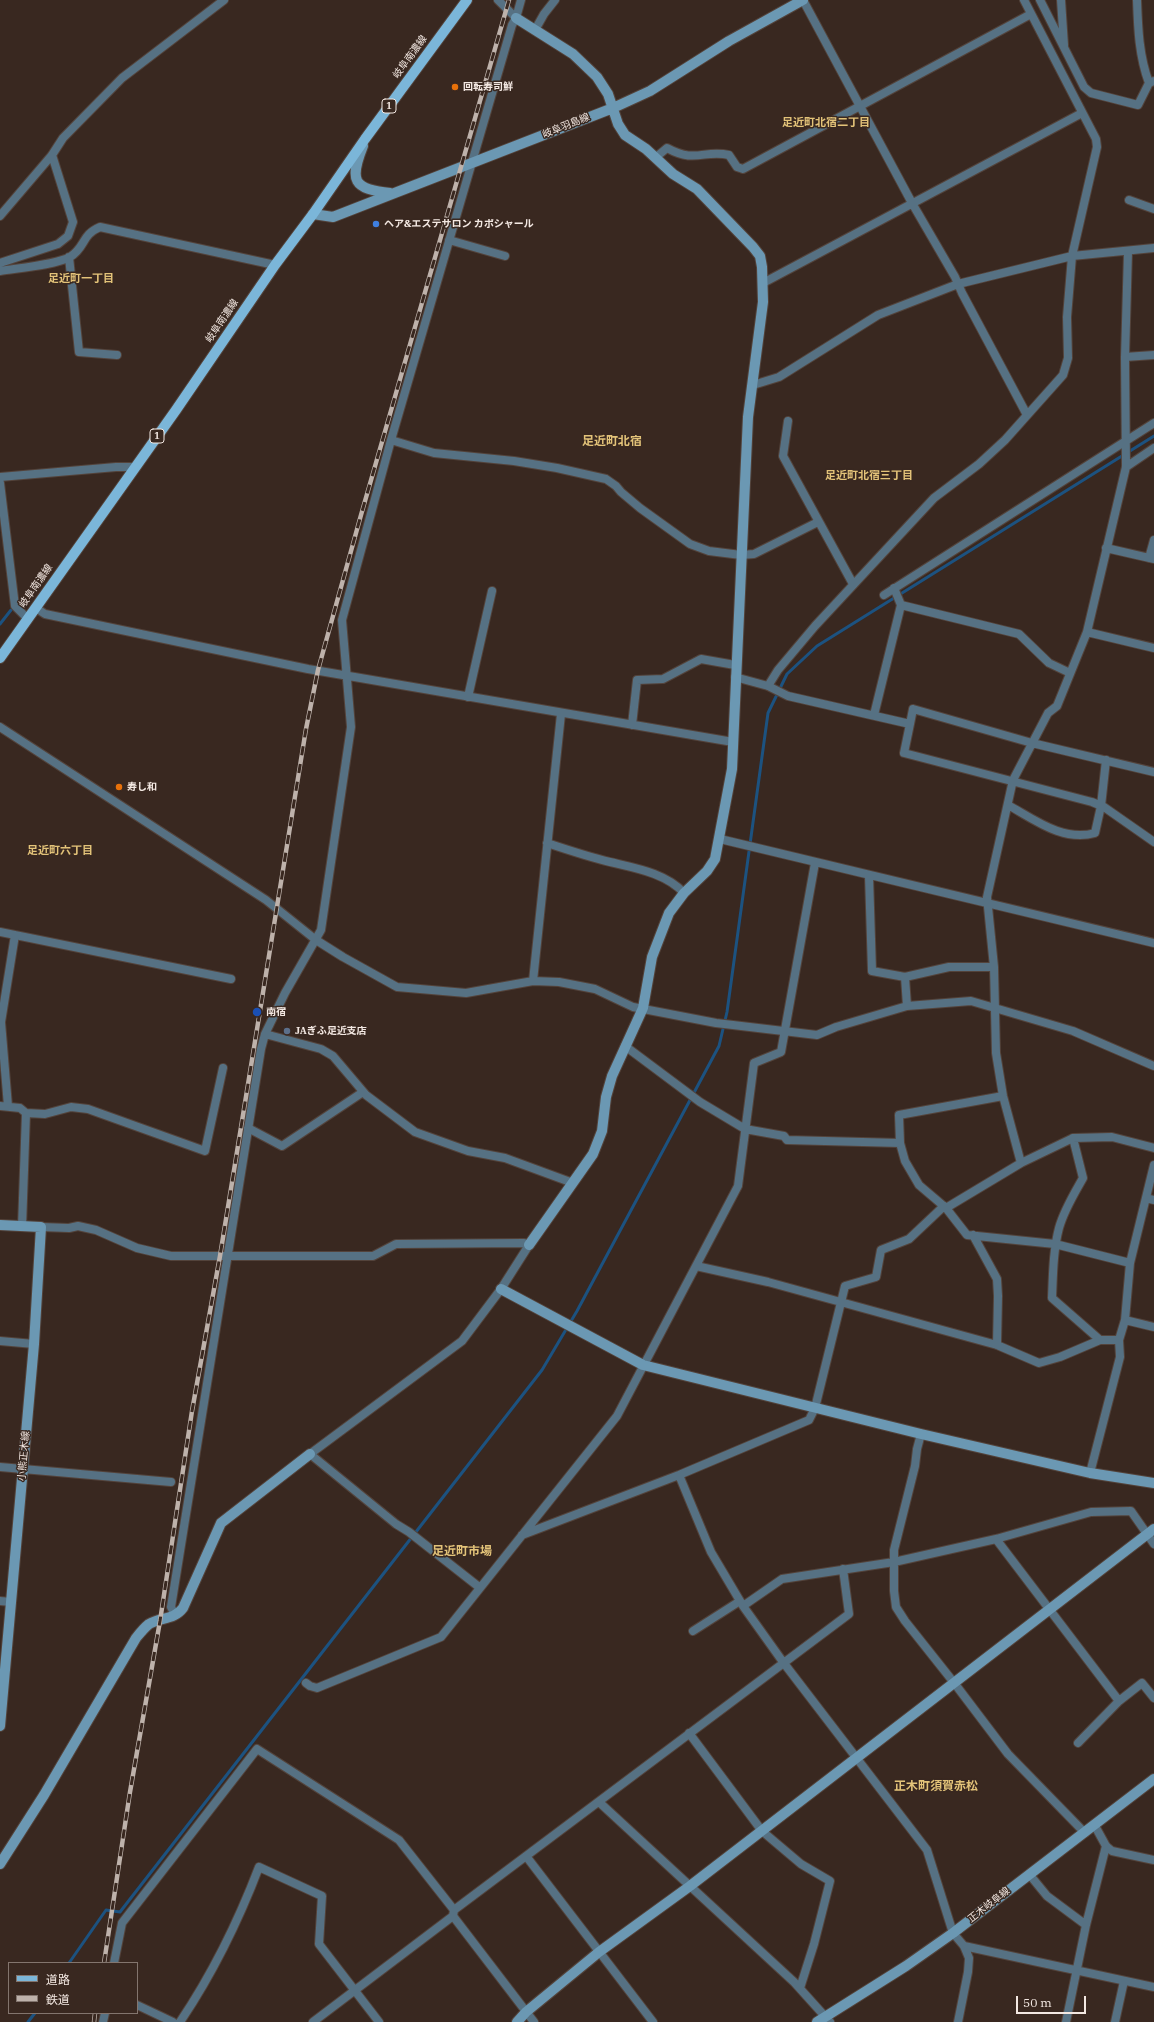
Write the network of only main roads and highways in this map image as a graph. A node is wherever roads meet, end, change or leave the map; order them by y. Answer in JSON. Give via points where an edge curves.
{"nodes":[{"id":1,"x":467,"y":0,"type":"edge"},
{"id":2,"x":0,"y":658,"type":"edge"}],
"edges":[{"from":1,"to":2,"type":"main road","name":"岐阜南濃線","number":"1","via":[[275,265],[176,410]]}]}
